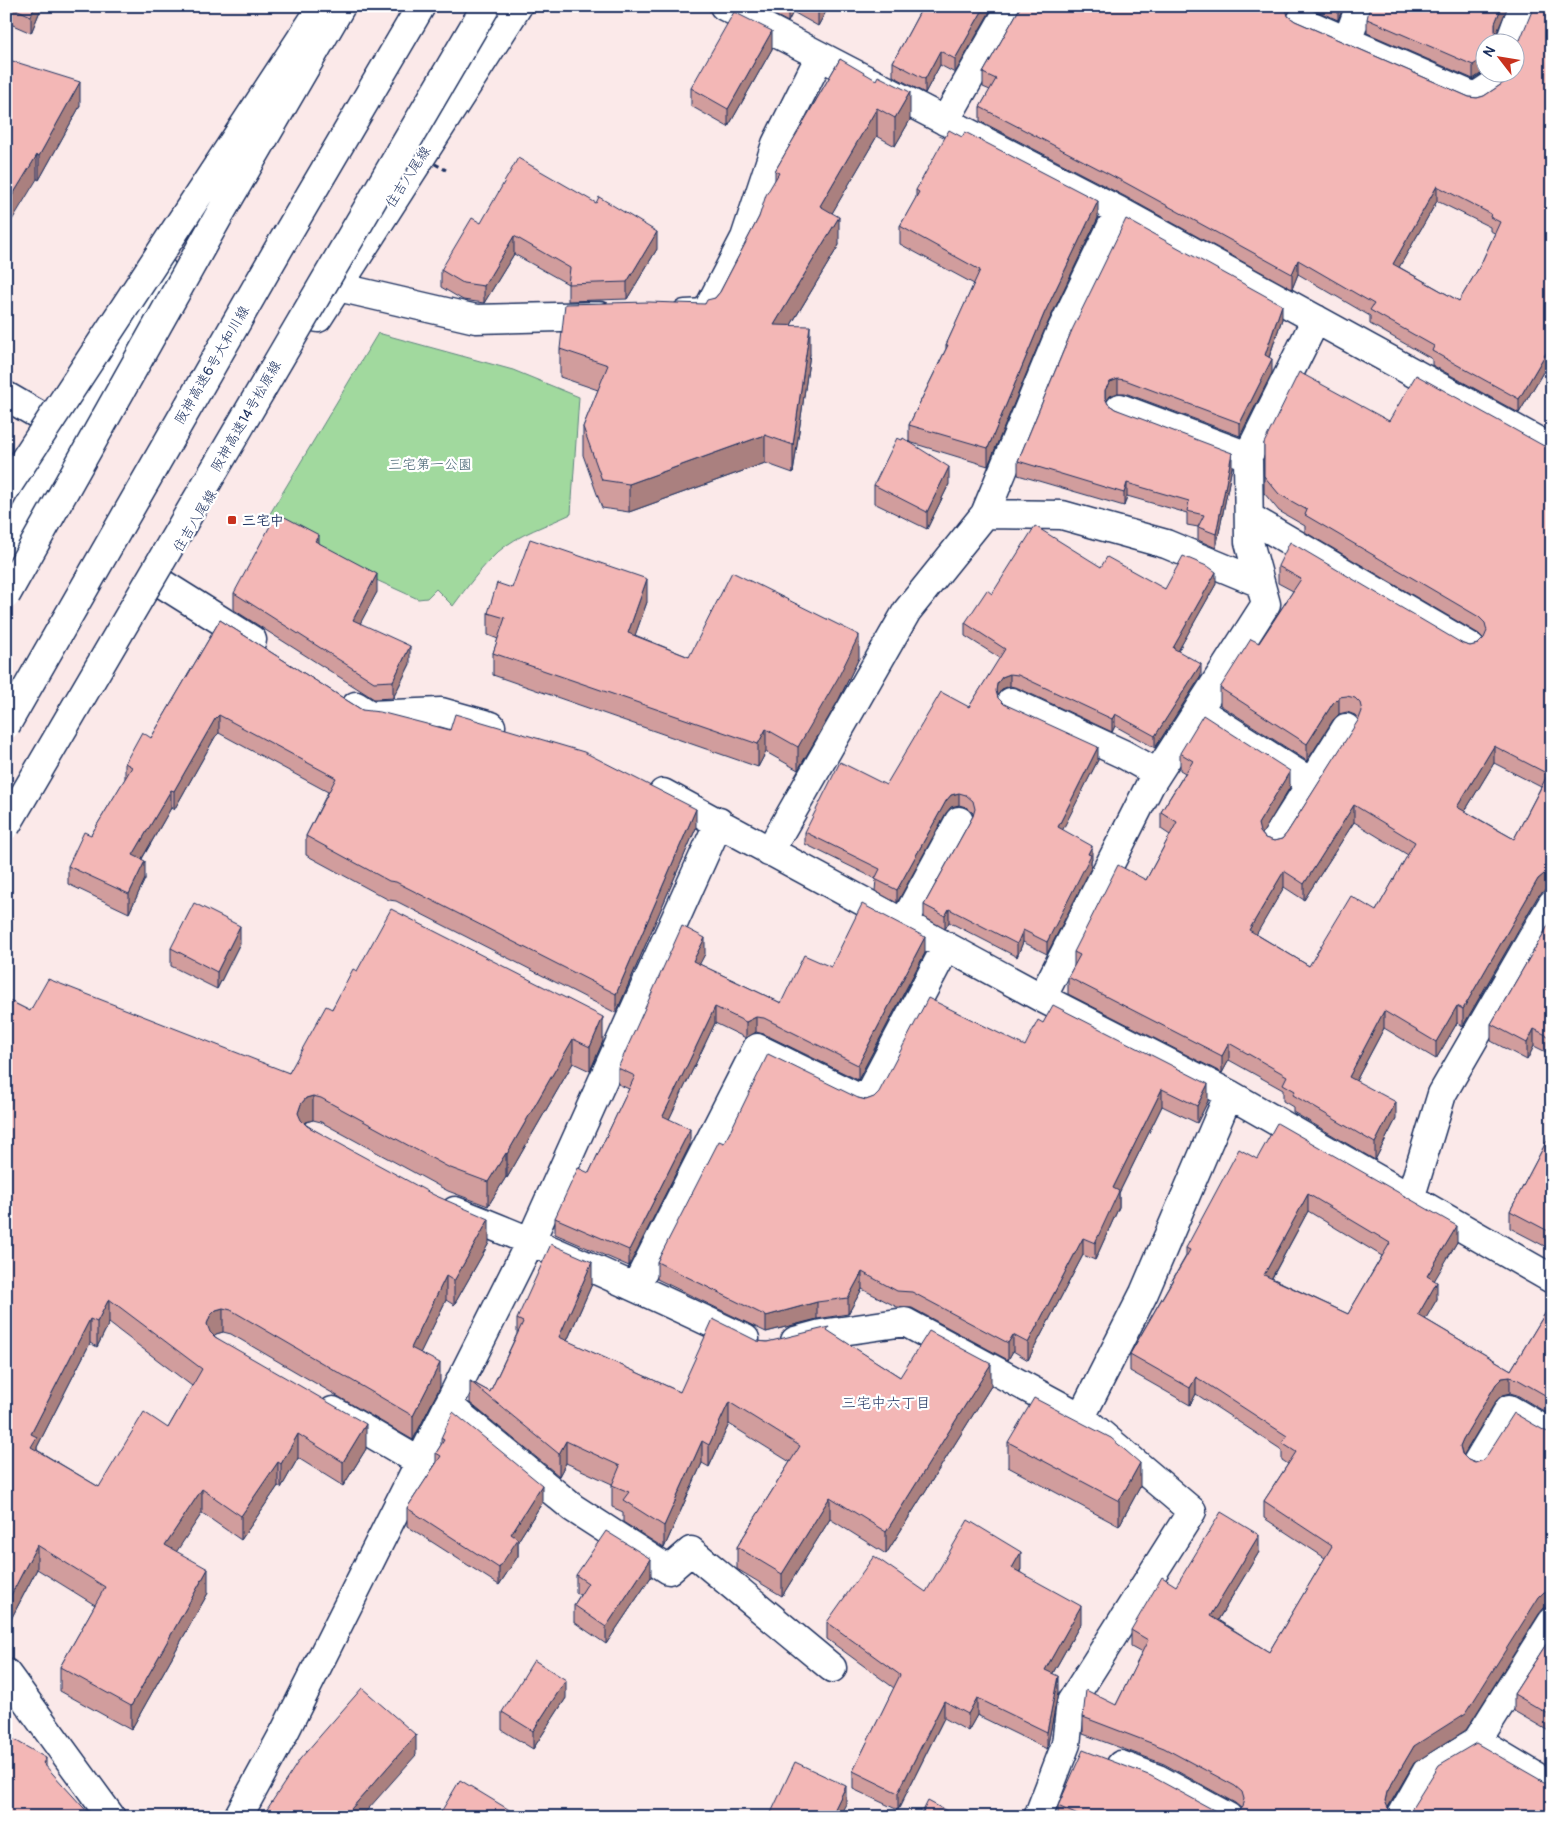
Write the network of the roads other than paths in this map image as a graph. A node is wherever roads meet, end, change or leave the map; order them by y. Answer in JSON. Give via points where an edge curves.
{"nodes":[{"id":1,"x":312,"y":6,"type":"edge"},
{"id":2,"x":322,"y":6,"type":"edge"},
{"id":3,"x":341,"y":6,"type":"edge"},
{"id":4,"x":421,"y":6,"type":"edge"},
{"id":5,"x":486,"y":6,"type":"edge"},
{"id":6,"x":518,"y":6,"type":"edge"},
{"id":7,"x":724,"y":6,"type":"edge"},
{"id":8,"x":1011,"y":6,"type":"edge"},
{"id":9,"x":1360,"y":6,"type":"edge"},
{"id":10,"x":1523,"y":6,"type":"edge"},
{"id":11,"x":1300,"y":22,"type":"edge"},
{"id":12,"x":1514,"y":32,"type":"edge"},
{"id":13,"x":1347,"y":41,"type":"junction"},
{"id":14,"x":820,"y":56,"type":"junction"},
{"id":15,"x":1496,"y":82,"type":"edge"},
{"id":16,"x":946,"y":121,"type":"junction"},
{"id":17,"x":1119,"y":211,"type":"junction"},
{"id":18,"x":338,"y":287,"type":"junction"},
{"id":19,"x":658,"y":314,"type":"edge"},
{"id":20,"x":620,"y":316,"type":"edge"},
{"id":21,"x":1316,"y":319,"type":"junction"},
{"id":22,"x":6,"y":396,"type":"edge"},
{"id":23,"x":1120,"y":408,"type":"dead end"},
{"id":24,"x":71,"y":433,"type":"junction"},
{"id":25,"x":1552,"y":449,"type":"edge"},
{"id":26,"x":1248,"y":456,"type":"junction"},
{"id":27,"x":6,"y":488,"type":"edge"},
{"id":28,"x":985,"y":514,"type":"junction"},
{"id":29,"x":1249,"y":517,"type":"junction"},
{"id":30,"x":6,"y":548,"type":"edge"},
{"id":31,"x":158,"y":581,"type":"junction"},
{"id":32,"x":1260,"y":583,"type":"junction"},
{"id":33,"x":6,"y":595,"type":"edge"},
{"id":34,"x":1471,"y":647,"type":"edge"},
{"id":35,"x":270,"y":652,"type":"edge"},
{"id":36,"x":337,"y":694,"type":"edge"},
{"id":37,"x":1011,"y":702,"type":"dead end"},
{"id":38,"x":1198,"y":710,"type":"junction"},
{"id":39,"x":6,"y":725,"type":"edge"},
{"id":40,"x":1346,"y":728,"type":"dead end"},
{"id":41,"x":516,"y":734,"type":"edge"},
{"id":42,"x":1158,"y":774,"type":"junction"},
{"id":43,"x":642,"y":782,"type":"edge"},
{"id":44,"x":1312,"y":782,"type":"junction"},
{"id":45,"x":959,"y":821,"type":"dead end"},
{"id":46,"x":719,"y":822,"type":"junction"},
{"id":47,"x":6,"y":826,"type":"edge"},
{"id":48,"x":6,"y":838,"type":"edge"},
{"id":49,"x":1274,"y":842,"type":"edge"},
{"id":50,"x":769,"y":852,"type":"junction"},
{"id":51,"x":1552,"y":904,"type":"edge"},
{"id":52,"x":903,"y":924,"type":"junction"},
{"id":53,"x":1543,"y":940,"type":"edge"},
{"id":54,"x":946,"y":947,"type":"junction"},
{"id":55,"x":1042,"y":998,"type":"junction"},
{"id":56,"x":597,"y":1021,"type":"edge"},
{"id":57,"x":623,"y":1034,"type":"junction"},
{"id":58,"x":1229,"y":1094,"type":"junction"},
{"id":59,"x":1410,"y":1199,"type":"junction"},
{"id":60,"x":432,"y":1200,"type":"edge"},
{"id":61,"x":531,"y":1240,"type":"junction"},
{"id":62,"x":1552,"y":1279,"type":"edge"},
{"id":63,"x":636,"y":1286,"type":"junction"},
{"id":64,"x":309,"y":1398,"type":"edge"},
{"id":65,"x":448,"y":1405,"type":"junction"},
{"id":66,"x":1081,"y":1417,"type":"junction"},
{"id":67,"x":1552,"y":1434,"type":"edge"},
{"id":68,"x":420,"y":1462,"type":"junction"},
{"id":69,"x":1476,"y":1464,"type":"edge"},
{"id":70,"x":1552,"y":1622,"type":"edge"},
{"id":71,"x":832,"y":1668,"type":"dead end"},
{"id":72,"x":6,"y":1673,"type":"edge"},
{"id":73,"x":1477,"y":1741,"type":"junction"},
{"id":74,"x":1066,"y":1744,"type":"junction"},
{"id":75,"x":1552,"y":1786,"type":"edge"},
{"id":76,"x":111,"y":1817,"type":"edge"},
{"id":77,"x":238,"y":1817,"type":"edge"},
{"id":78,"x":1038,"y":1817,"type":"edge"},
{"id":79,"x":1228,"y":1817,"type":"edge"},
{"id":80,"x":1401,"y":1817,"type":"edge"}],
"edges":[{"from":1,"to":24,"type":"main road"},
{"from":2,"to":27,"type":"main road","bridge":true},
{"from":3,"to":33,"type":"main road","bridge":true},
{"from":4,"to":39,"type":"main road","name":"阪神高速6号大和川線","bridge":true},
{"from":5,"to":47,"type":"main road","name":"阪神高速14号松原線","bridge":true},
{"from":6,"to":18,"type":"main road","name":"住吉八尾線"},
{"from":7,"to":14,"type":"main road"},
{"from":8,"to":16,"type":"main road"},
{"from":9,"to":13,"type":"main road"},
{"from":10,"to":12,"type":"main road"},
{"from":11,"to":13,"type":"main road"},
{"from":13,"to":15,"type":"main road","via":[[1475,97]]},
{"from":14,"to":16,"type":"main road"},
{"from":14,"to":19,"type":"main road","via":[[776,144],[745,238],[706,313]]},
{"from":16,"to":17,"type":"main road"},
{"from":17,"to":21,"type":"main road"},
{"from":17,"to":28,"type":"main road","via":[[1058,337]]},
{"from":18,"to":20,"type":"main road","via":[[476,319]]},
{"from":18,"to":31,"type":"main road","name":"住吉八尾線"},
{"from":21,"to":25,"type":"main road"},
{"from":21,"to":26,"type":"main road"},
{"from":22,"to":24,"type":"main road"},
{"from":23,"to":26,"type":"main road"},
{"from":24,"to":30,"type":"main road"},
{"from":26,"to":29,"type":"main road"},
{"from":28,"to":32,"type":"main road","via":[[1062,514],[1166,544]]},
{"from":28,"to":50,"type":"main road","via":[[907,611]]},
{"from":29,"to":32,"type":"main road","via":[[1249,542]]},
{"from":29,"to":34,"type":"main road"},
{"from":31,"to":35,"type":"main road"},
{"from":31,"to":48,"type":"main road","name":"住吉八尾線"},
{"from":32,"to":38,"type":"main road","via":[[1266,604]]},
{"from":36,"to":41,"type":"main road","via":[[370,715],[441,712]]},
{"from":37,"to":42,"type":"main road","via":[[1123,754]]},
{"from":38,"to":42,"type":"main road"},
{"from":38,"to":44,"type":"main road"},
{"from":40,"to":44,"type":"main road"},
{"from":42,"to":55,"type":"main road"},
{"from":43,"to":46,"type":"main road"},
{"from":44,"to":49,"type":"main road"},
{"from":45,"to":52,"type":"main road"},
{"from":46,"to":50,"type":"main road"},
{"from":46,"to":57,"type":"main road"},
{"from":50,"to":52,"type":"main road"},
{"from":51,"to":53,"type":"main road"},
{"from":52,"to":54,"type":"main road"},
{"from":53,"to":59,"type":"main road","via":[[1442,1094]]},
{"from":54,"to":55,"type":"main road"},
{"from":54,"to":63,"type":"main road","via":[[865,1101],[757,1048]]},
{"from":55,"to":58,"type":"main road"},
{"from":56,"to":57,"type":"main road"},
{"from":57,"to":61,"type":"main road"},
{"from":58,"to":59,"type":"main road"},
{"from":58,"to":66,"type":"main road","via":[[1144,1293]]},
{"from":59,"to":62,"type":"main road"},
{"from":60,"to":61,"type":"main road"},
{"from":61,"to":63,"type":"main road"},
{"from":61,"to":65,"type":"main road"},
{"from":63,"to":66,"type":"main road","via":[[764,1349],[821,1334],[906,1322]]},
{"from":64,"to":68,"type":"main road"},
{"from":65,"to":68,"type":"main road"},
{"from":65,"to":71,"type":"main road","via":[[573,1508],[669,1570],[691,1551]]},
{"from":66,"to":74,"type":"main road","via":[[1192,1511],[1072,1702]]},
{"from":67,"to":69,"type":"main road","via":[[1509,1409]]},
{"from":68,"to":77,"type":"main road","via":[[285,1731]]},
{"from":70,"to":73,"type":"main road"},
{"from":72,"to":76,"type":"main road"},
{"from":73,"to":75,"type":"main road"},
{"from":73,"to":80,"type":"main road","via":[[1427,1772]]},
{"from":74,"to":78,"type":"main road"},
{"from":74,"to":79,"type":"main road","via":[[1158,1779]]}]}
